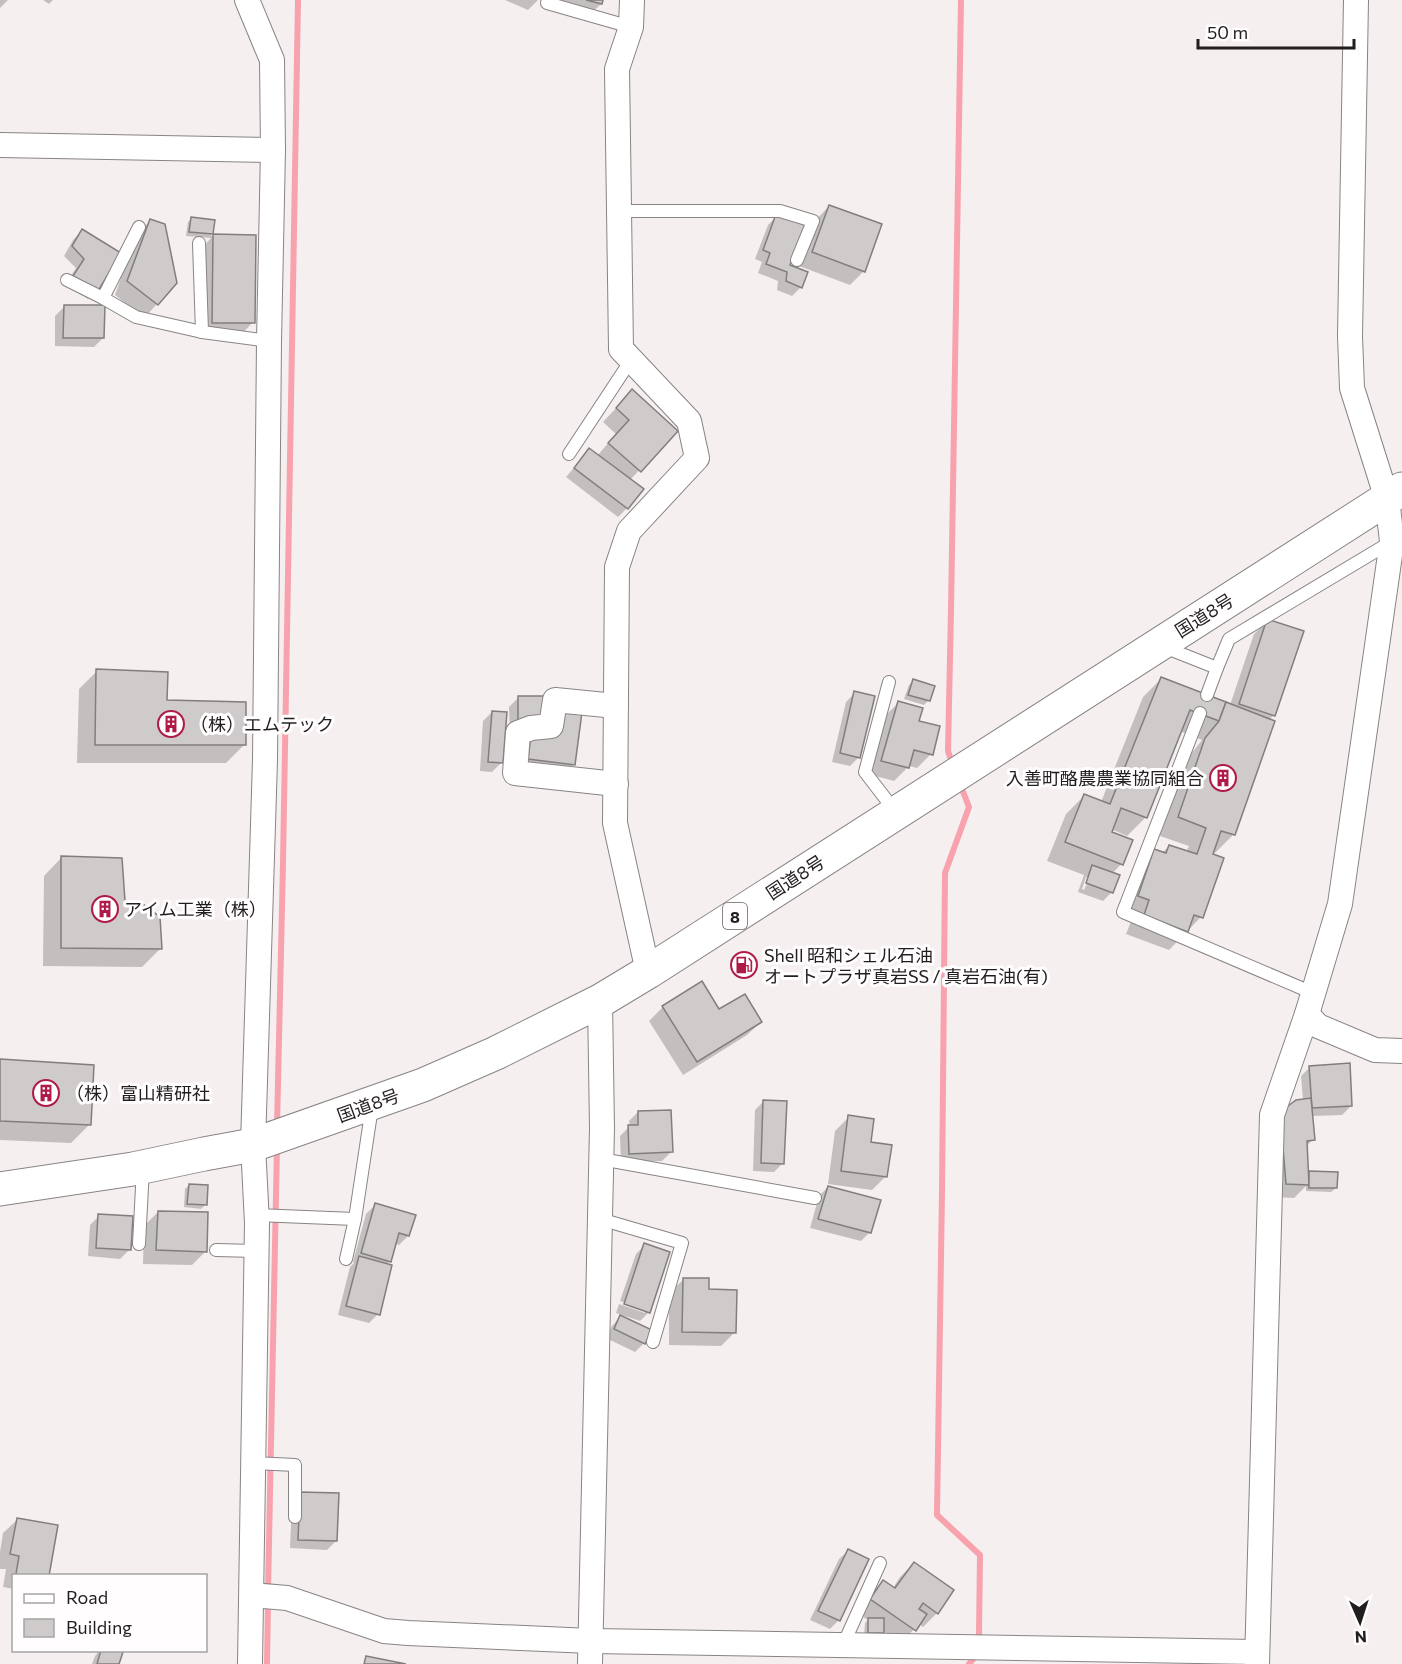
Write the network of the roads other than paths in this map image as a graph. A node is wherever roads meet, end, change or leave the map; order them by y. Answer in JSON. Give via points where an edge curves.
{"nodes":[{"id":1,"x":247,"y":0,"type":"edge"},
{"id":2,"x":548,"y":0,"type":"edge"},
{"id":3,"x":632,"y":0,"type":"edge"},
{"id":4,"x":1356,"y":0,"type":"edge"},
{"id":5,"x":631,"y":27,"type":"junction"},
{"id":6,"x":0,"y":145,"type":"edge"},
{"id":7,"x":273,"y":150,"type":"junction"},
{"id":8,"x":619,"y":212,"type":"junction"},
{"id":9,"x":139,"y":227,"type":"dead end"},
{"id":10,"x":199,"y":243,"type":"dead end"},
{"id":11,"x":797,"y":260,"type":"dead end"},
{"id":12,"x":67,"y":280,"type":"dead end"},
{"id":13,"x":103,"y":298,"type":"junction"},
{"id":14,"x":202,"y":332,"type":"junction"},
{"id":15,"x":269,"y":341,"type":"junction"},
{"id":16,"x":631,"y":360,"type":"junction"},
{"id":17,"x":569,"y":454,"type":"dead end"},
{"id":18,"x":1394,"y":494,"type":"edge"},
{"id":19,"x":1394,"y":554,"type":"edge"},
{"id":20,"x":1157,"y":645,"type":"junction"},
{"id":21,"x":1217,"y":668,"type":"junction"},
{"id":22,"x":889,"y":681,"type":"dead end"},
{"id":23,"x":1207,"y":694,"type":"dead end"},
{"id":24,"x":616,"y":706,"type":"junction"},
{"id":25,"x":1200,"y":713,"type":"dead end"},
{"id":26,"x":616,"y":784,"type":"junction"},
{"id":27,"x":896,"y":812,"type":"junction"},
{"id":28,"x":648,"y":972,"type":"junction"},
{"id":29,"x":600,"y":1001,"type":"junction"},
{"id":30,"x":1310,"y":1004,"type":"junction"},
{"id":31,"x":1402,"y":1051,"type":"edge"},
{"id":32,"x":373,"y":1104,"type":"junction"},
{"id":33,"x":253,"y":1146,"type":"junction"},
{"id":34,"x":601,"y":1159,"type":"junction"},
{"id":35,"x":143,"y":1166,"type":"junction"},
{"id":36,"x":0,"y":1189,"type":"edge"},
{"id":37,"x":815,"y":1198,"type":"dead end"},
{"id":38,"x":256,"y":1215,"type":"junction"},
{"id":39,"x":355,"y":1219,"type":"junction"},
{"id":40,"x":600,"y":1219,"type":"junction"},
{"id":41,"x":139,"y":1244,"type":"dead end"},
{"id":42,"x":216,"y":1250,"type":"dead end"},
{"id":43,"x":256,"y":1251,"type":"junction"},
{"id":44,"x":346,"y":1259,"type":"dead end"},
{"id":45,"x":653,"y":1342,"type":"dead end"},
{"id":46,"x":253,"y":1463,"type":"junction"},
{"id":47,"x":295,"y":1517,"type":"dead end"},
{"id":48,"x":880,"y":1563,"type":"dead end"},
{"id":49,"x":252,"y":1594,"type":"junction"},
{"id":50,"x":843,"y":1645,"type":"junction"},
{"id":51,"x":590,"y":1652,"type":"edge"},
{"id":52,"x":1257,"y":1658,"type":"edge"},
{"id":53,"x":250,"y":1664,"type":"edge"}],
"edges":[{"from":1,"to":7,"type":"street","via":[[272,60]]},
{"from":2,"to":5,"type":"lane","via":[[547,3]]},
{"from":3,"to":5,"type":"street"},
{"from":4,"to":18,"type":"street","via":[[1352,388]]},
{"from":5,"to":8,"type":"street","via":[[617,69]]},
{"from":6,"to":7,"type":"street"},
{"from":7,"to":15,"type":"street"},
{"from":8,"to":11,"type":"lane","via":[[780,211],[813,221]]},
{"from":8,"to":16,"type":"street","via":[[621,349]]},
{"from":9,"to":13,"type":"lane"},
{"from":10,"to":14,"type":"lane"},
{"from":12,"to":13,"type":"lane"},
{"from":13,"to":14,"type":"lane","via":[[136,316]]},
{"from":14,"to":15,"type":"lane"},
{"from":15,"to":33,"type":"street","via":[[265,760]]},
{"from":16,"to":17,"type":"lane"},
{"from":16,"to":24,"type":"street","via":[[689,420],[697,458],[629,531],[617,567]]},
{"from":18,"to":19,"type":"street"},
{"from":18,"to":20,"type":"highway","name":"国道8号","number":"8"},
{"from":19,"to":21,"type":"lane","via":[[1230,639]]},
{"from":19,"to":30,"type":"street","via":[[1340,904]]},
{"from":20,"to":21,"type":"lane"},
{"from":20,"to":27,"type":"highway","name":"国道8号","number":"8"},
{"from":21,"to":23,"type":"lane"},
{"from":22,"to":27,"type":"lane","via":[[865,772]]},
{"from":24,"to":26,"type":"street"},
{"from":24,"to":26,"type":"street","via":[[555,700],[551,726],[518,733],[515,772]]},
{"from":25,"to":30,"type":"lane","via":[[1124,912]]},
{"from":26,"to":28,"type":"street","via":[[615,823]]},
{"from":27,"to":28,"type":"highway","name":"国道8号","number":"8"},
{"from":28,"to":29,"type":"highway","name":"国道8号","number":"8"},
{"from":29,"to":32,"type":"highway","name":"国道8号","number":"8","via":[[496,1053]]},
{"from":29,"to":34,"type":"street"},
{"from":30,"to":31,"type":"street","via":[[1318,1026],[1375,1050]]},
{"from":30,"to":52,"type":"street","via":[[1272,1115]]},
{"from":32,"to":33,"type":"highway","name":"国道8号","number":"8"},
{"from":32,"to":39,"type":"lane"},
{"from":33,"to":35,"type":"highway","name":"国道8号","number":"8"},
{"from":33,"to":38,"type":"street"},
{"from":34,"to":37,"type":"lane"},
{"from":34,"to":40,"type":"street"},
{"from":35,"to":36,"type":"highway","name":"国道8号","number":"8"},
{"from":35,"to":41,"type":"lane"},
{"from":38,"to":39,"type":"lane"},
{"from":38,"to":43,"type":"street"},
{"from":39,"to":44,"type":"lane"},
{"from":40,"to":45,"type":"lane","via":[[682,1243]]},
{"from":40,"to":51,"type":"street"},
{"from":42,"to":43,"type":"lane"},
{"from":43,"to":46,"type":"street"},
{"from":46,"to":47,"type":"lane","via":[[295,1465]]},
{"from":46,"to":49,"type":"street"},
{"from":48,"to":50,"type":"lane"},
{"from":49,"to":51,"type":"street","via":[[287,1598],[384,1631]]},
{"from":49,"to":53,"type":"street"},
{"from":50,"to":51,"type":"street"},
{"from":50,"to":52,"type":"street"}]}
